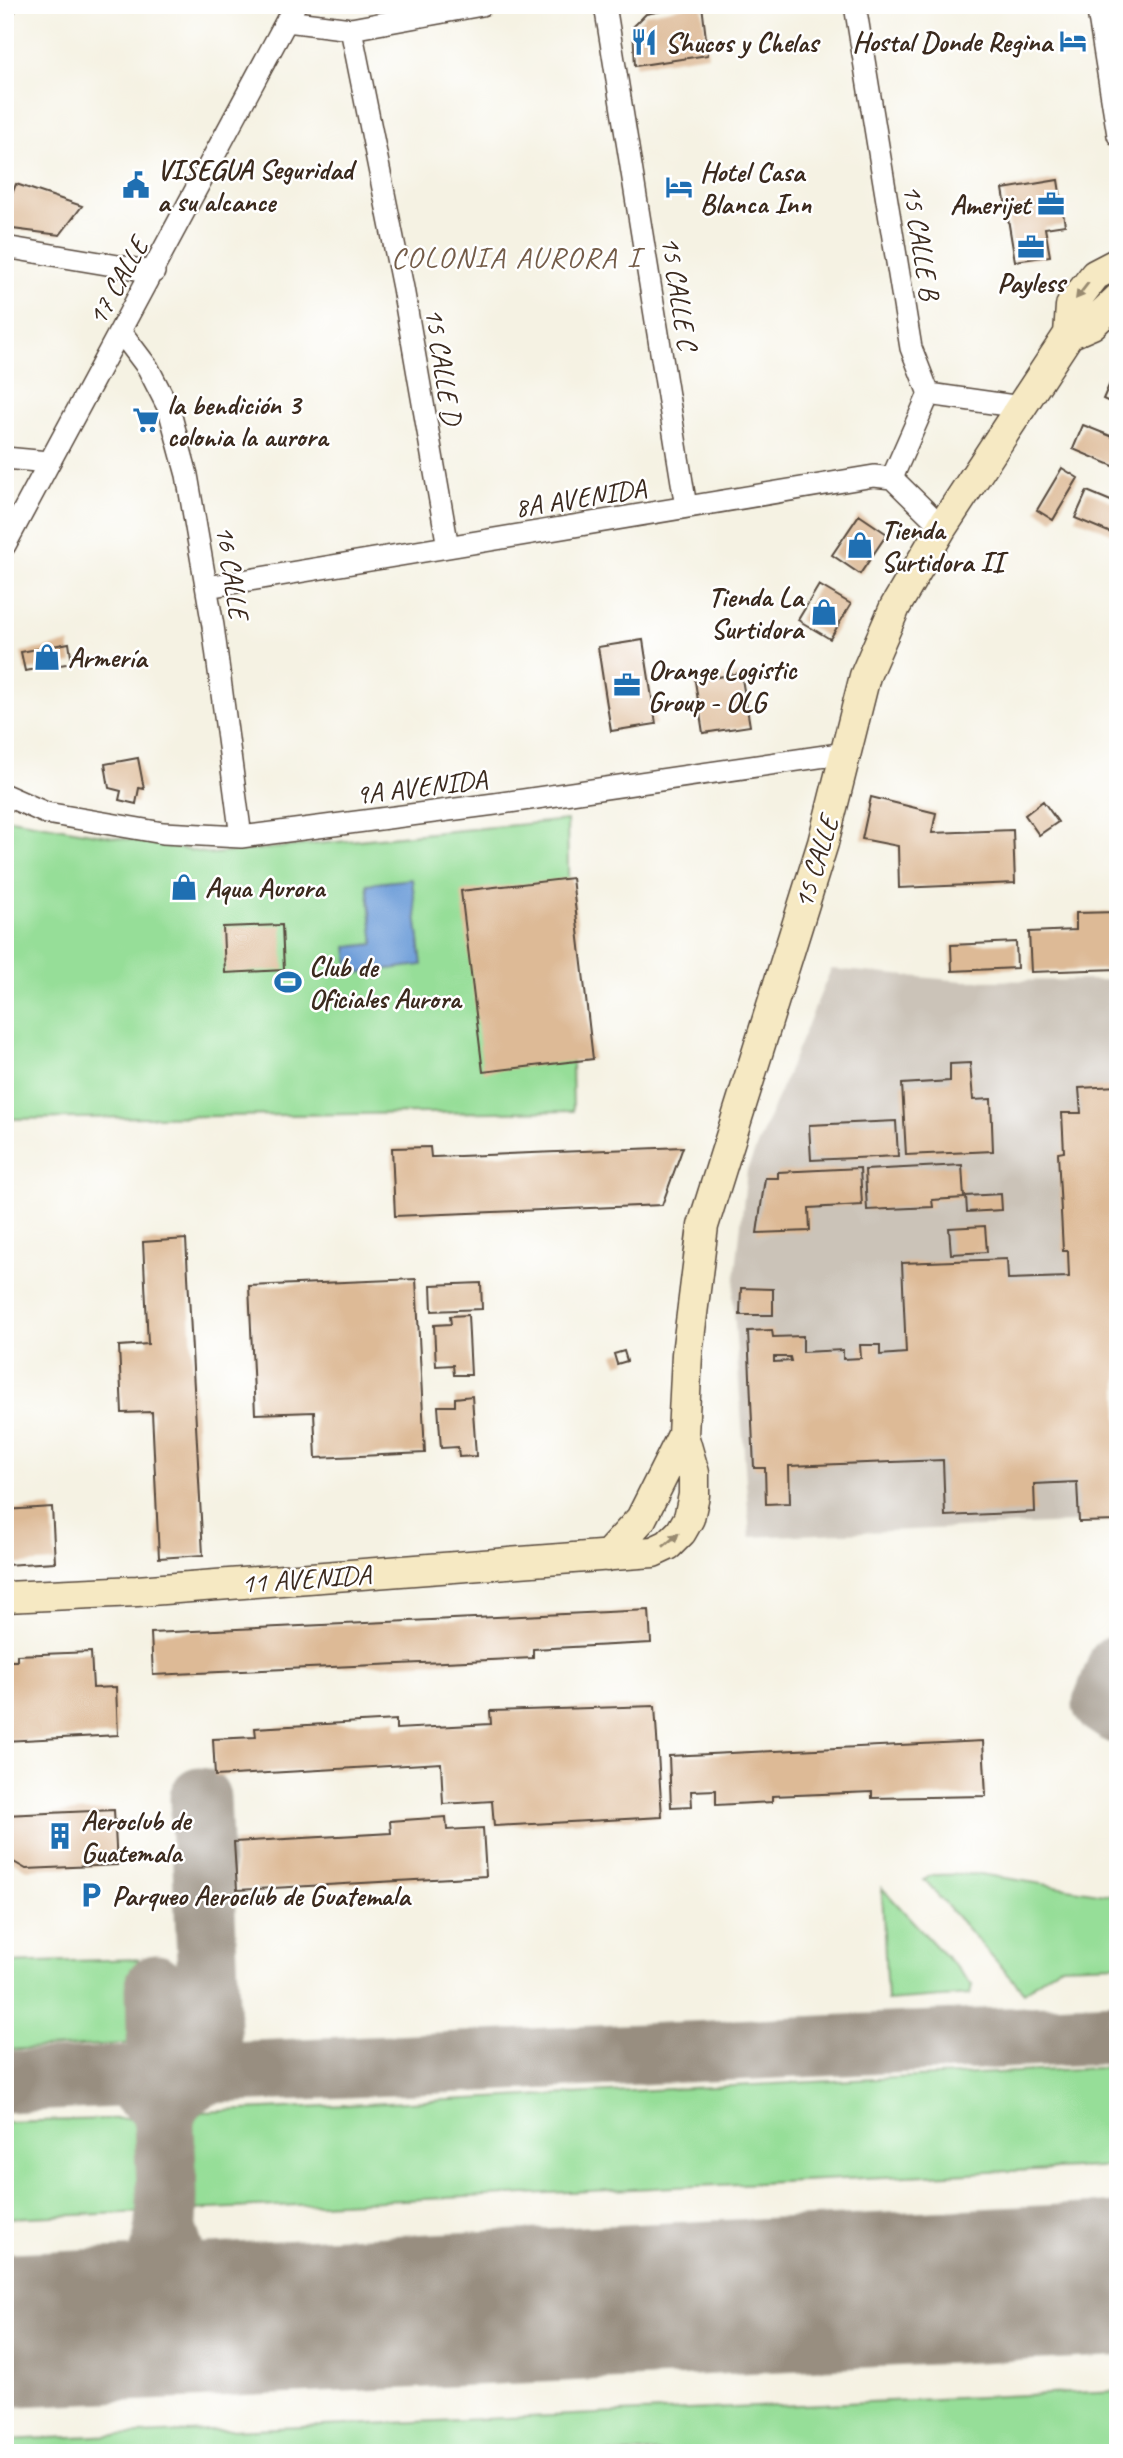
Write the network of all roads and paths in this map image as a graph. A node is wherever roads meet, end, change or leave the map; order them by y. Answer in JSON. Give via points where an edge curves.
{"nodes":[{"id":1,"x":482,"y":5,"type":"edge"},
{"id":2,"x":606,"y":5,"type":"edge"},
{"id":3,"x":856,"y":5,"type":"edge"},
{"id":4,"x":1097,"y":5,"type":"edge"},
{"id":5,"x":291,"y":13,"type":"edge"},
{"id":6,"x":351,"y":29,"type":"junction"},
{"id":7,"x":1118,"y":135,"type":"edge"},
{"id":8,"x":5,"y":247,"type":"edge"},
{"id":9,"x":1118,"y":263,"type":"edge"},
{"id":10,"x":154,"y":272,"type":"junction"},
{"id":11,"x":1118,"y":299,"type":"edge"},
{"id":12,"x":121,"y":332,"type":"junction"},
{"id":13,"x":1069,"y":334,"type":"junction"},
{"id":14,"x":929,"y":394,"type":"junction"},
{"id":15,"x":1021,"y":407,"type":"junction"},
{"id":16,"x":5,"y":458,"type":"edge"},
{"id":17,"x":48,"y":462,"type":"junction"},
{"id":18,"x":891,"y":478,"type":"junction"},
{"id":19,"x":686,"y":507,"type":"junction"},
{"id":20,"x":942,"y":527,"type":"junction"},
{"id":21,"x":5,"y":545,"type":"edge"},
{"id":22,"x":448,"y":547,"type":"junction"},
{"id":23,"x":207,"y":587,"type":"junction"},
{"id":24,"x":846,"y":752,"type":"junction"},
{"id":25,"x":5,"y":796,"type":"edge"},
{"id":26,"x":241,"y":838,"type":"junction"},
{"id":27,"x":683,"y":1435,"type":"junction"},
{"id":28,"x":607,"y":1556,"type":"junction"},
{"id":29,"x":5,"y":1597,"type":"edge"}],
"edges":[{"from":1,"to":6,"type":"street"},
{"from":2,"to":19,"type":"street","name":"15 CALLE C"},
{"from":3,"to":14,"type":"street","name":"15 CALLE B","via":[[911,348]]},
{"from":4,"to":7,"type":"street"},
{"from":5,"to":6,"type":"street"},
{"from":5,"to":10,"type":"street","name":"17 CALLE"},
{"from":6,"to":22,"type":"street","name":"15 CALLE D"},
{"from":8,"to":10,"type":"street"},
{"from":9,"to":13,"type":"main road","name":"15 CALLE","one_way":true,"via":[[1095,275],[1071,306]]},
{"from":10,"to":12,"type":"street","name":"17 CALLE"},
{"from":11,"to":13,"type":"main road","name":"15 CALLE","via":[[1092,324]]},
{"from":12,"to":17,"type":"street","name":"17 CALLE"},
{"from":12,"to":23,"type":"street","name":"16 CALLE","via":[[148,368],[169,409],[187,475]]},
{"from":13,"to":15,"type":"main road","name":"15 CALLE"},
{"from":14,"to":15,"type":"street"},
{"from":14,"to":18,"type":"street"},
{"from":15,"to":20,"type":"main road","name":"15 CALLE"},
{"from":16,"to":17,"type":"street"},
{"from":17,"to":21,"type":"street","name":"17 CALLE"},
{"from":18,"to":19,"type":"street","name":"8A AVENIDA","via":[[874,476]]},
{"from":18,"to":20,"type":"street"},
{"from":19,"to":22,"type":"street","name":"8A AVENIDA"},
{"from":20,"to":24,"type":"main road","name":"15 CALLE","via":[[895,607],[865,676]]},
{"from":22,"to":23,"type":"street","name":"8A AVENIDA"},
{"from":23,"to":26,"type":"street","name":"16 CALLE"},
{"from":24,"to":26,"type":"street","name":"9A AVENIDA"},
{"from":24,"to":27,"type":"main road","name":"15 CALLE","via":[[823,843],[703,1226],[687,1354]]},
{"from":25,"to":26,"type":"street","name":"9A AVENIDA","via":[[46,813],[163,833]]},
{"from":27,"to":28,"type":"main road","via":[[641,1519]]},
{"from":28,"to":27,"type":"main road","name":"11 AVENIDA","one_way":true,"via":[[653,1552],[681,1532],[694,1495],[694,1473]]},
{"from":28,"to":29,"type":"main road","name":"11 AVENIDA"}]}
